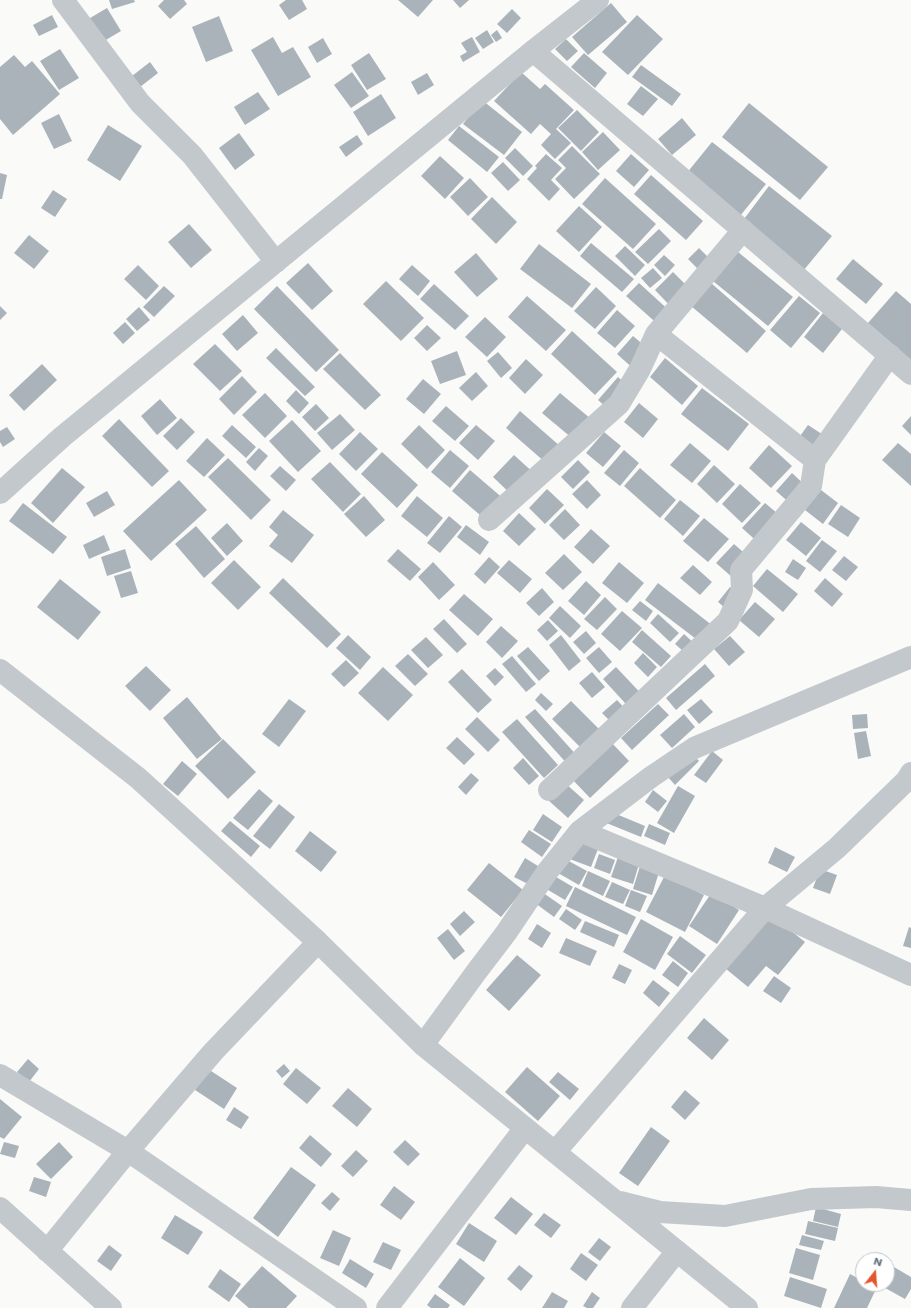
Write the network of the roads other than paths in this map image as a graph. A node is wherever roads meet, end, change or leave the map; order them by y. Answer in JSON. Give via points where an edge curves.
{"nodes":[{"id":1,"x":63,"y":0,"type":"edge"},
{"id":2,"x":598,"y":0,"type":"edge"},
{"id":3,"x":533,"y":51,"type":"junction"},
{"id":4,"x":743,"y":230,"type":"junction"},
{"id":5,"x":276,"y":262,"type":"junction"},
{"id":6,"x":656,"y":334,"type":"junction"},
{"id":7,"x":890,"y":355,"type":"junction"},
{"id":8,"x":911,"y":374,"type":"edge"},
{"id":9,"x":815,"y":460,"type":"junction"},
{"id":10,"x":0,"y":493,"type":"edge"},
{"id":11,"x":490,"y":520,"type":"dead end"},
{"id":12,"x":911,"y":657,"type":"edge"},
{"id":13,"x":0,"y":670,"type":"edge"},
{"id":14,"x":911,"y":773,"type":"edge"},
{"id":15,"x":549,"y":790,"type":"dead end"},
{"id":16,"x":580,"y":831,"type":"junction"},
{"id":17,"x":765,"y":908,"type":"junction"},
{"id":18,"x":318,"y":942,"type":"junction"},
{"id":19,"x":911,"y":975,"type":"edge"},
{"id":20,"x":423,"y":1045,"type":"junction"},
{"id":21,"x":0,"y":1075,"type":"edge"},
{"id":22,"x":525,"y":1128,"type":"junction"},
{"id":23,"x":128,"y":1151,"type":"junction"},
{"id":24,"x":555,"y":1152,"type":"junction"},
{"id":25,"x":911,"y":1200,"type":"edge"},
{"id":26,"x":613,"y":1201,"type":"junction"},
{"id":27,"x":0,"y":1208,"type":"edge"},
{"id":28,"x":47,"y":1251,"type":"junction"},
{"id":29,"x":677,"y":1251,"type":"junction"},
{"id":30,"x":111,"y":1308,"type":"edge"},
{"id":31,"x":356,"y":1308,"type":"edge"},
{"id":32,"x":387,"y":1308,"type":"edge"},
{"id":33,"x":632,"y":1308,"type":"edge"},
{"id":34,"x":748,"y":1308,"type":"edge"}],
"edges":[{"from":1,"to":5,"type":"street","via":[[140,103],[192,155]]},
{"from":2,"to":3,"type":"street"},
{"from":3,"to":4,"type":"street"},
{"from":3,"to":5,"type":"street"},
{"from":4,"to":6,"type":"street"},
{"from":4,"to":7,"type":"street"},
{"from":5,"to":10,"type":"street","via":[[62,437]]},
{"from":6,"to":9,"type":"street"},
{"from":6,"to":11,"type":"street","via":[[640,369],[618,404]]},
{"from":7,"to":8,"type":"street"},
{"from":7,"to":9,"type":"street"},
{"from":9,"to":15,"type":"street","via":[[811,486],[741,570],[742,590],[728,621]]},
{"from":12,"to":16,"type":"street","via":[[694,748]]},
{"from":13,"to":18,"type":"street","via":[[138,778]]},
{"from":14,"to":17,"type":"street","via":[[906,781],[836,848]]},
{"from":16,"to":17,"type":"street"},
{"from":16,"to":20,"type":"street","via":[[547,872],[506,933]]},
{"from":17,"to":19,"type":"street"},
{"from":17,"to":24,"type":"street"},
{"from":18,"to":20,"type":"street"},
{"from":18,"to":23,"type":"street","via":[[213,1052]]},
{"from":20,"to":22,"type":"street"},
{"from":21,"to":23,"type":"street"},
{"from":22,"to":24,"type":"street"},
{"from":22,"to":32,"type":"street"},
{"from":23,"to":28,"type":"street"},
{"from":23,"to":31,"type":"street"},
{"from":24,"to":26,"type":"street"},
{"from":25,"to":26,"type":"street","via":[[811,1199],[726,1216],[660,1212]]},
{"from":26,"to":29,"type":"street"},
{"from":27,"to":28,"type":"street"},
{"from":28,"to":30,"type":"street"},
{"from":29,"to":33,"type":"street"},
{"from":29,"to":34,"type":"street"}]}
